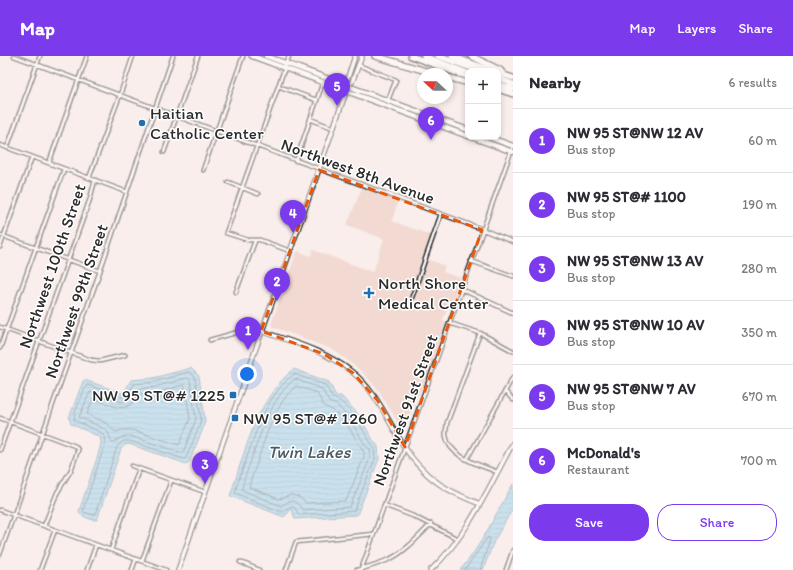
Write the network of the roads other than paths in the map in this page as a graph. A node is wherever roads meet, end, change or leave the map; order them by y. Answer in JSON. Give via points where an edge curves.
{"nodes":[{"id":1,"x":14,"y":56,"type":"edge"},
{"id":2,"x":40,"y":56,"type":"edge"},
{"id":3,"x":87,"y":56,"type":"edge"},
{"id":4,"x":133,"y":56,"type":"edge"},
{"id":5,"x":173,"y":56,"type":"edge"},
{"id":6,"x":198,"y":56,"type":"edge"},
{"id":7,"x":243,"y":56,"type":"edge"},
{"id":8,"x":252,"y":56,"type":"edge"},
{"id":9,"x":266,"y":56,"type":"edge"},
{"id":10,"x":289,"y":56,"type":"edge"},
{"id":11,"x":355,"y":56,"type":"edge"},
{"id":12,"x":362,"y":56,"type":"edge"},
{"id":13,"x":375,"y":56,"type":"edge"},
{"id":14,"x":411,"y":56,"type":"edge"},
{"id":15,"x":424,"y":56,"type":"edge"},
{"id":16,"x":438,"y":56,"type":"edge"},
{"id":17,"x":452,"y":56,"type":"edge"},
{"id":18,"x":471,"y":56,"type":"edge"},
{"id":19,"x":37,"y":64,"type":"junction"},
{"id":20,"x":358,"y":65,"type":"junction"},
{"id":21,"x":286,"y":66,"type":"junction"},
{"id":22,"x":417,"y":68,"type":"edge"},
{"id":23,"x":471,"y":68,"type":"edge"},
{"id":24,"x":485,"y":68,"type":"edge"},
{"id":25,"x":465,"y":71,"type":"edge"},
{"id":26,"x":501,"y":74,"type":"edge"},
{"id":27,"x":504,"y":75,"type":"junction"},
{"id":28,"x":465,"y":76,"type":"edge"},
{"id":29,"x":513,"y":78,"type":"edge"},
{"id":30,"x":78,"y":79,"type":"junction"},
{"id":31,"x":453,"y":79,"type":"edge"},
{"id":32,"x":501,"y":79,"type":"edge"},
{"id":33,"x":323,"y":82,"type":"junction"},
{"id":34,"x":465,"y":82,"type":"edge"},
{"id":35,"x":513,"y":84,"type":"edge"},
{"id":36,"x":278,"y":86,"type":"junction"},
{"id":37,"x":501,"y":86,"type":"edge"},
{"id":38,"x":347,"y":89,"type":"junction"},
{"id":39,"x":501,"y":90,"type":"edge"},
{"id":40,"x":512,"y":92,"type":"edge"},
{"id":41,"x":501,"y":93,"type":"edge"},
{"id":42,"x":120,"y":95,"type":"junction"},
{"id":43,"x":316,"y":100,"type":"junction"},
{"id":44,"x":388,"y":100,"type":"junction"},
{"id":45,"x":155,"y":109,"type":"junction"},
{"id":46,"x":398,"y":110,"type":"junction"},
{"id":47,"x":422,"y":113,"type":"junction"},
{"id":48,"x":177,"y":117,"type":"junction"},
{"id":49,"x":310,"y":120,"type":"junction"},
{"id":50,"x":433,"y":123,"type":"junction"},
{"id":51,"x":450,"y":123,"type":"junction"},
{"id":52,"x":333,"y":128,"type":"junction"},
{"id":53,"x":465,"y":129,"type":"edge"},
{"id":54,"x":217,"y":132,"type":"junction"},
{"id":55,"x":465,"y":135,"type":"edge"},
{"id":56,"x":479,"y":140,"type":"edge"},
{"id":57,"x":496,"y":140,"type":"edge"},
{"id":58,"x":0,"y":146,"type":"edge"},
{"id":59,"x":256,"y":146,"type":"junction"},
{"id":60,"x":513,"y":146,"type":"edge"},
{"id":61,"x":7,"y":148,"type":"junction"},
{"id":62,"x":164,"y":152,"type":"dead end"},
{"id":63,"x":512,"y":152,"type":"edge"},
{"id":64,"x":32,"y":157,"type":"junction"},
{"id":65,"x":296,"y":161,"type":"junction"},
{"id":66,"x":49,"y":163,"type":"junction"},
{"id":67,"x":64,"y":169,"type":"junction"},
{"id":68,"x":203,"y":170,"type":"dead end"},
{"id":69,"x":319,"y":170,"type":"junction"},
{"id":70,"x":88,"y":178,"type":"junction"},
{"id":71,"x":95,"y":180,"type":"junction"},
{"id":72,"x":228,"y":182,"type":"dead end"},
{"id":73,"x":242,"y":188,"type":"junction"},
{"id":74,"x":127,"y":192,"type":"junction"},
{"id":75,"x":258,"y":194,"type":"dead end"},
{"id":76,"x":441,"y":214,"type":"junction"},
{"id":77,"x":482,"y":230,"type":"junction"},
{"id":78,"x":0,"y":235,"type":"edge"},
{"id":79,"x":4,"y":236,"type":"junction"},
{"id":80,"x":255,"y":240,"type":"junction"},
{"id":81,"x":513,"y":242,"type":"edge"},
{"id":82,"x":0,"y":247,"type":"edge"},
{"id":83,"x":36,"y":248,"type":"junction"},
{"id":84,"x":290,"y":251,"type":"junction"},
{"id":85,"x":67,"y":260,"type":"junction"},
{"id":86,"x":471,"y":261,"type":"junction"},
{"id":87,"x":100,"y":271,"type":"junction"},
{"id":88,"x":513,"y":276,"type":"edge"},
{"id":89,"x":461,"y":289,"type":"junction"},
{"id":90,"x":236,"y":292,"type":"dead end"},
{"id":91,"x":412,"y":297,"type":"dead end"},
{"id":92,"x":513,"y":313,"type":"edge"},
{"id":93,"x":449,"y":323,"type":"junction"},
{"id":94,"x":0,"y":326,"type":"edge"},
{"id":95,"x":6,"y":329,"type":"junction"},
{"id":96,"x":261,"y":331,"type":"junction"},
{"id":97,"x":480,"y":333,"type":"junction"},
{"id":98,"x":210,"y":340,"type":"dead end"},
{"id":99,"x":39,"y":342,"type":"junction"},
{"id":100,"x":0,"y":348,"type":"edge"},
{"id":101,"x":513,"y":351,"type":"edge"},
{"id":102,"x":71,"y":353,"type":"junction"},
{"id":103,"x":125,"y":355,"type":"dead end"},
{"id":104,"x":513,"y":377,"type":"edge"},
{"id":105,"x":505,"y":391,"type":"junction"},
{"id":106,"x":513,"y":400,"type":"edge"},
{"id":107,"x":0,"y":418,"type":"edge"},
{"id":108,"x":10,"y":421,"type":"junction"},
{"id":109,"x":42,"y":434,"type":"junction"},
{"id":110,"x":513,"y":443,"type":"edge"},
{"id":111,"x":405,"y":447,"type":"junction"},
{"id":112,"x":0,"y":450,"type":"edge"},
{"id":113,"x":467,"y":460,"type":"junction"},
{"id":114,"x":132,"y":466,"type":"dead end"},
{"id":115,"x":140,"y":469,"type":"junction"},
{"id":116,"x":497,"y":472,"type":"junction"},
{"id":117,"x":171,"y":481,"type":"junction"},
{"id":118,"x":206,"y":492,"type":"junction"},
{"id":119,"x":480,"y":504,"type":"junction"},
{"id":120,"x":384,"y":505,"type":"junction"},
{"id":121,"x":0,"y":510,"type":"edge"},
{"id":122,"x":14,"y":515,"type":"junction"},
{"id":123,"x":431,"y":524,"type":"junction"},
{"id":124,"x":44,"y":526,"type":"junction"},
{"id":125,"x":55,"y":530,"type":"junction"},
{"id":126,"x":374,"y":534,"type":"junction"},
{"id":127,"x":458,"y":539,"type":"junction"},
{"id":128,"x":96,"y":545,"type":"junction"},
{"id":129,"x":111,"y":550,"type":"junction"},
{"id":130,"x":513,"y":550,"type":"edge"},
{"id":131,"x":0,"y":554,"type":"edge"},
{"id":132,"x":136,"y":559,"type":"junction"},
{"id":133,"x":142,"y":561,"type":"junction"},
{"id":134,"x":240,"y":562,"type":"dead end"},
{"id":135,"x":362,"y":569,"type":"edge"},
{"id":136,"x":40,"y":570,"type":"edge"},
{"id":137,"x":87,"y":570,"type":"edge"},
{"id":138,"x":132,"y":570,"type":"edge"},
{"id":139,"x":166,"y":570,"type":"edge"},
{"id":140,"x":178,"y":570,"type":"edge"},
{"id":141,"x":259,"y":570,"type":"edge"},
{"id":142,"x":286,"y":570,"type":"edge"},
{"id":143,"x":357,"y":570,"type":"edge"},
{"id":144,"x":431,"y":570,"type":"edge"},
{"id":145,"x":506,"y":570,"type":"edge"}],
"edges":[{"from":1,"to":19,"type":"street","name":"Northwest 8th Avenue"},
{"from":2,"to":19,"type":"street"},
{"from":3,"to":30,"type":"street"},
{"from":4,"to":42,"type":"street","name":"Northwest 100th Street"},
{"from":5,"to":45,"type":"street","name":"Northwest 99th Street"},
{"from":6,"to":48,"type":"street"},
{"from":7,"to":54,"type":"street"},
{"from":8,"to":21,"type":"main road"},
{"from":9,"to":21,"type":"main road"},
{"from":10,"to":21,"type":"street"},
{"from":11,"to":38,"type":"main road","via":[[346,80]]},
{"from":12,"to":20,"type":"main road"},
{"from":13,"to":22,"type":"highway"},
{"from":14,"to":28,"type":"highway"},
{"from":15,"to":25,"type":"highway"},
{"from":16,"to":23,"type":"highway"},
{"from":17,"to":24,"type":"highway"},
{"from":18,"to":27,"type":"highway","via":[[500,70]]},
{"from":19,"to":30,"type":"street","name":"Northwest 8th Avenue"},
{"from":19,"to":61,"type":"street"},
{"from":20,"to":38,"type":"main road"},
{"from":20,"to":44,"type":"street","via":[[396,80]]},
{"from":21,"to":33,"type":"main road"},
{"from":21,"to":36,"type":"street"},
{"from":21,"to":38,"type":"main road"},
{"from":26,"to":27,"type":"highway"},
{"from":27,"to":29,"type":"highway"},
{"from":30,"to":42,"type":"street","name":"Northwest 8th Avenue"},
{"from":30,"to":66,"type":"street"},
{"from":31,"to":34,"type":"highway"},
{"from":32,"to":35,"type":"highway"},
{"from":33,"to":38,"type":"main road"},
{"from":33,"to":43,"type":"street"},
{"from":36,"to":43,"type":"street"},
{"from":36,"to":59,"type":"street"},
{"from":37,"to":40,"type":"highway"},
{"from":38,"to":44,"type":"main road"},
{"from":38,"to":46,"type":"main road"},
{"from":38,"to":52,"type":"main road"},
{"from":39,"to":40,"type":"highway"},
{"from":40,"to":41,"type":"highway"},
{"from":42,"to":45,"type":"street","name":"Northwest 8th Avenue"},
{"from":42,"to":70,"type":"street","name":"Northwest 100th Street"},
{"from":43,"to":49,"type":"street"},
{"from":44,"to":47,"type":"main road"},
{"from":45,"to":48,"type":"street","name":"Northwest 8th Avenue"},
{"from":45,"to":74,"type":"street","name":"Northwest 99th Street"},
{"from":46,"to":47,"type":"main road","via":[[418,115]]},
{"from":46,"to":50,"type":"main road"},
{"from":47,"to":51,"type":"main road"},
{"from":48,"to":54,"type":"street","name":"Northwest 8th Avenue"},
{"from":48,"to":62,"type":"street"},
{"from":49,"to":52,"type":"street"},
{"from":49,"to":65,"type":"street"},
{"from":50,"to":51,"type":"main road"},
{"from":50,"to":55,"type":"main road"},
{"from":51,"to":53,"type":"main road"},
{"from":52,"to":69,"type":"main road"},
{"from":54,"to":59,"type":"street","name":"Northwest 8th Avenue"},
{"from":54,"to":68,"type":"street"},
{"from":56,"to":63,"type":"main road"},
{"from":57,"to":60,"type":"main road"},
{"from":58,"to":61,"type":"street"},
{"from":59,"to":65,"type":"street","name":"Northwest 8th Avenue"},
{"from":59,"to":73,"type":"street"},
{"from":60,"to":63,"type":"street","name":"Northwest 91st Street"},
{"from":61,"to":64,"type":"street"},
{"from":63,"to":77,"type":"street","name":"Northwest 91st Street"},
{"from":64,"to":66,"type":"street"},
{"from":64,"to":79,"type":"street"},
{"from":65,"to":69,"type":"street","name":"Northwest 8th Avenue"},
{"from":66,"to":67,"type":"street"},
{"from":67,"to":70,"type":"street"},
{"from":67,"to":83,"type":"street"},
{"from":69,"to":76,"type":"street","name":"Northwest 8th Avenue"},
{"from":69,"to":84,"type":"main road"},
{"from":70,"to":71,"type":"street"},
{"from":71,"to":74,"type":"street"},
{"from":71,"to":85,"type":"street","name":"Northwest 100th Street"},
{"from":72,"to":73,"type":"street"},
{"from":73,"to":75,"type":"street"},
{"from":73,"to":80,"type":"street","via":[[226,233]]},
{"from":74,"to":87,"type":"street","name":"Northwest 99th Street"},
{"from":76,"to":77,"type":"street","name":"Northwest 8th Avenue"},
{"from":76,"to":91,"type":"street"},
{"from":77,"to":81,"type":"street","name":"Northwest 8th Avenue"},
{"from":77,"to":86,"type":"street","name":"Northwest 91st Street"},
{"from":78,"to":79,"type":"street"},
{"from":79,"to":82,"type":"street"},
{"from":79,"to":83,"type":"street"},
{"from":80,"to":84,"type":"street"},
{"from":80,"to":90,"type":"street"},
{"from":83,"to":85,"type":"street"},
{"from":83,"to":95,"type":"street"},
{"from":84,"to":96,"type":"main road"},
{"from":85,"to":87,"type":"street"},
{"from":85,"to":99,"type":"street","name":"Northwest 100th Street"},
{"from":86,"to":88,"type":"street"},
{"from":86,"to":89,"type":"street","name":"Northwest 91st Street"},
{"from":87,"to":102,"type":"street","name":"Northwest 99th Street"},
{"from":89,"to":92,"type":"street"},
{"from":89,"to":93,"type":"street","name":"Northwest 91st Street"},
{"from":93,"to":97,"type":"street"},
{"from":93,"to":111,"type":"street","name":"Northwest 91st Street"},
{"from":94,"to":95,"type":"street"},
{"from":95,"to":99,"type":"street"},
{"from":95,"to":100,"type":"street"},
{"from":96,"to":98,"type":"street","via":[[249,329]]},
{"from":96,"to":111,"type":"main road","via":[[324,354],[353,372],[378,401]]},
{"from":96,"to":118,"type":"main road"},
{"from":97,"to":101,"type":"street"},
{"from":97,"to":113,"type":"street","via":[[447,423],[446,435],[449,445]]},
{"from":99,"to":102,"type":"street"},
{"from":99,"to":108,"type":"street","name":"Northwest 100th Street"},
{"from":102,"to":103,"type":"street","via":[[97,361]]},
{"from":102,"to":109,"type":"street","name":"Northwest 99th Street"},
{"from":104,"to":105,"type":"street"},
{"from":105,"to":106,"type":"street"},
{"from":105,"to":113,"type":"street"},
{"from":107,"to":108,"type":"street"},
{"from":108,"to":109,"type":"street"},
{"from":108,"to":112,"type":"street","name":"Northwest 100th Street"},
{"from":109,"to":122,"type":"street","name":"Northwest 99th Street"},
{"from":109,"to":124,"type":"street","via":[[75,446],[78,450]]},
{"from":110,"to":116,"type":"main road"},
{"from":111,"to":119,"type":"main road","via":[[420,468],[433,480]]},
{"from":111,"to":120,"type":"street","name":"Northwest 91st Street"},
{"from":113,"to":116,"type":"street"},
{"from":114,"to":115,"type":"street"},
{"from":115,"to":117,"type":"street"},
{"from":115,"to":129,"type":"street"},
{"from":116,"to":119,"type":"main road"},
{"from":117,"to":118,"type":"street"},
{"from":117,"to":133,"type":"street"},
{"from":118,"to":140,"type":"main road"},
{"from":119,"to":127,"type":"main road"},
{"from":120,"to":123,"type":"street"},
{"from":120,"to":126,"type":"street","name":"Northwest 91st Street"},
{"from":121,"to":122,"type":"street"},
{"from":122,"to":124,"type":"street"},
{"from":122,"to":131,"type":"street","name":"Northwest 99th Street"},
{"from":123,"to":127,"type":"street"},
{"from":123,"to":135,"type":"street","via":[[408,547],[391,558]]},
{"from":124,"to":125,"type":"street"},
{"from":125,"to":128,"type":"street"},
{"from":125,"to":136,"type":"street"},
{"from":126,"to":135,"type":"street","name":"Northwest 91st Street"},
{"from":126,"to":142,"type":"street","via":[[296,542]]},
{"from":127,"to":144,"type":"main road"},
{"from":128,"to":129,"type":"street"},
{"from":128,"to":137,"type":"street"},
{"from":129,"to":132,"type":"street"},
{"from":130,"to":145,"type":"street"},
{"from":132,"to":133,"type":"street"},
{"from":132,"to":138,"type":"street"},
{"from":133,"to":139,"type":"street"},
{"from":134,"to":141,"type":"street"},
{"from":135,"to":143,"type":"street"}]}
